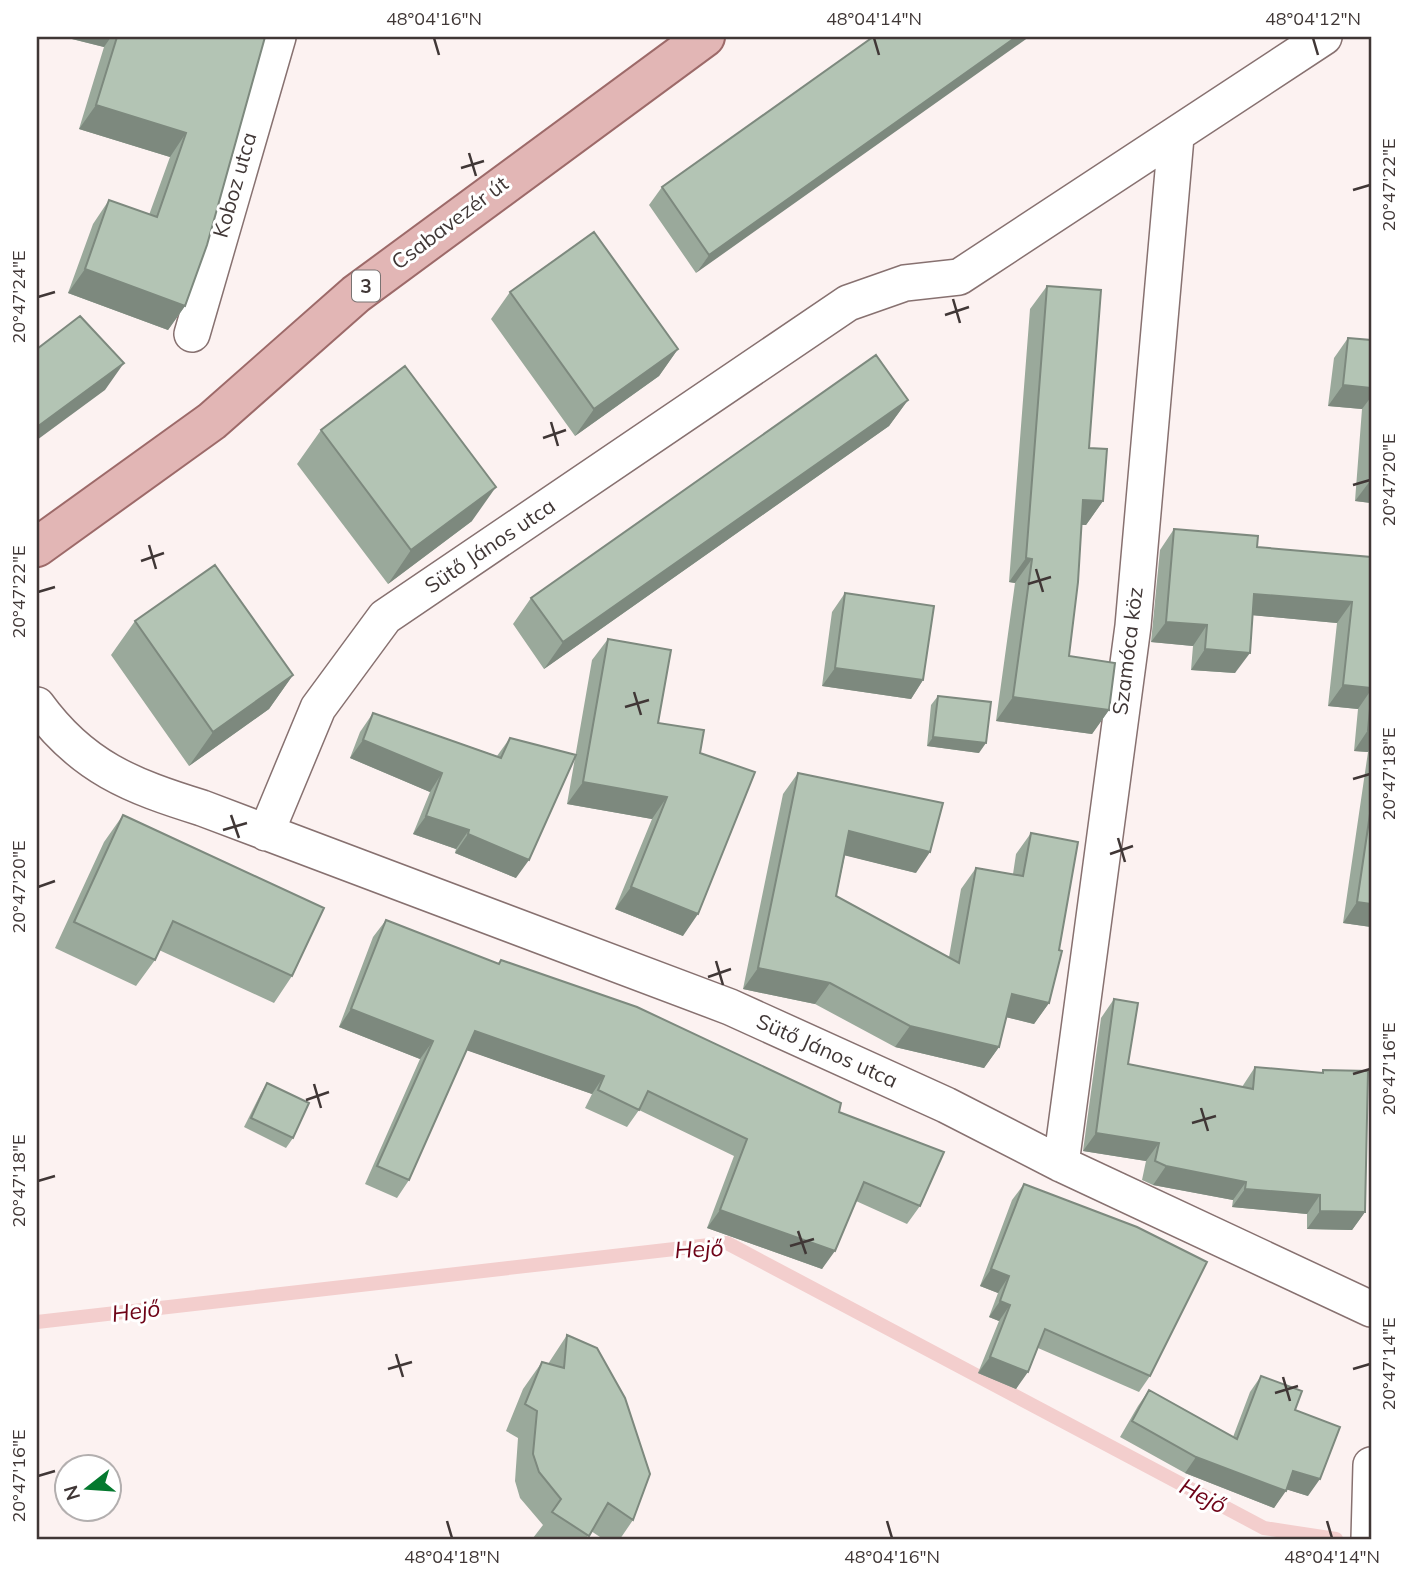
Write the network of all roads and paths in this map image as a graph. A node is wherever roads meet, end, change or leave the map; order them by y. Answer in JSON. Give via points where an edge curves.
{"nodes":[{"id":1,"x":278,"y":37,"type":"edge"},
{"id":2,"x":705,"y":37,"type":"edge"},
{"id":3,"x":1324,"y":37,"type":"edge"},
{"id":4,"x":1176,"y":136,"type":"junction"},
{"id":5,"x":192,"y":334,"type":"dead end"},
{"id":6,"x":37,"y":547,"type":"edge"},
{"id":7,"x":37,"y":705,"type":"edge"},
{"id":8,"x":266,"y":833,"type":"junction"},
{"id":9,"x":1060,"y":1164,"type":"junction"},
{"id":10,"x":1371,"y":1309,"type":"edge"},
{"id":11,"x":1370,"y":1480,"type":"edge"},
{"id":12,"x":1369,"y":1539,"type":"edge"}],
"edges":[{"from":1,"to":5,"type":"street","name":"Koboz utca"},
{"from":2,"to":6,"type":"main road","name":"Csabavezér út","number":"3","via":[[356,294],[212,421]]},
{"from":3,"to":4,"type":"street"},
{"from":4,"to":8,"type":"street","name":"Sütő János utca","via":[[959,277],[905,283],[848,303],[384,617],[318,708]]},
{"from":4,"to":9,"type":"street","name":"Szamóca köz","via":[[1133,626]]},
{"from":7,"to":8,"type":"street","name":"Sütő János utca","via":[[80,754],[136,787]]},
{"from":8,"to":9,"type":"street","name":"Sütő János utca","via":[[730,1007],[946,1105]]},
{"from":9,"to":10,"type":"street","name":"Sütő János utca"},
{"from":11,"to":12,"type":"street"}]}
